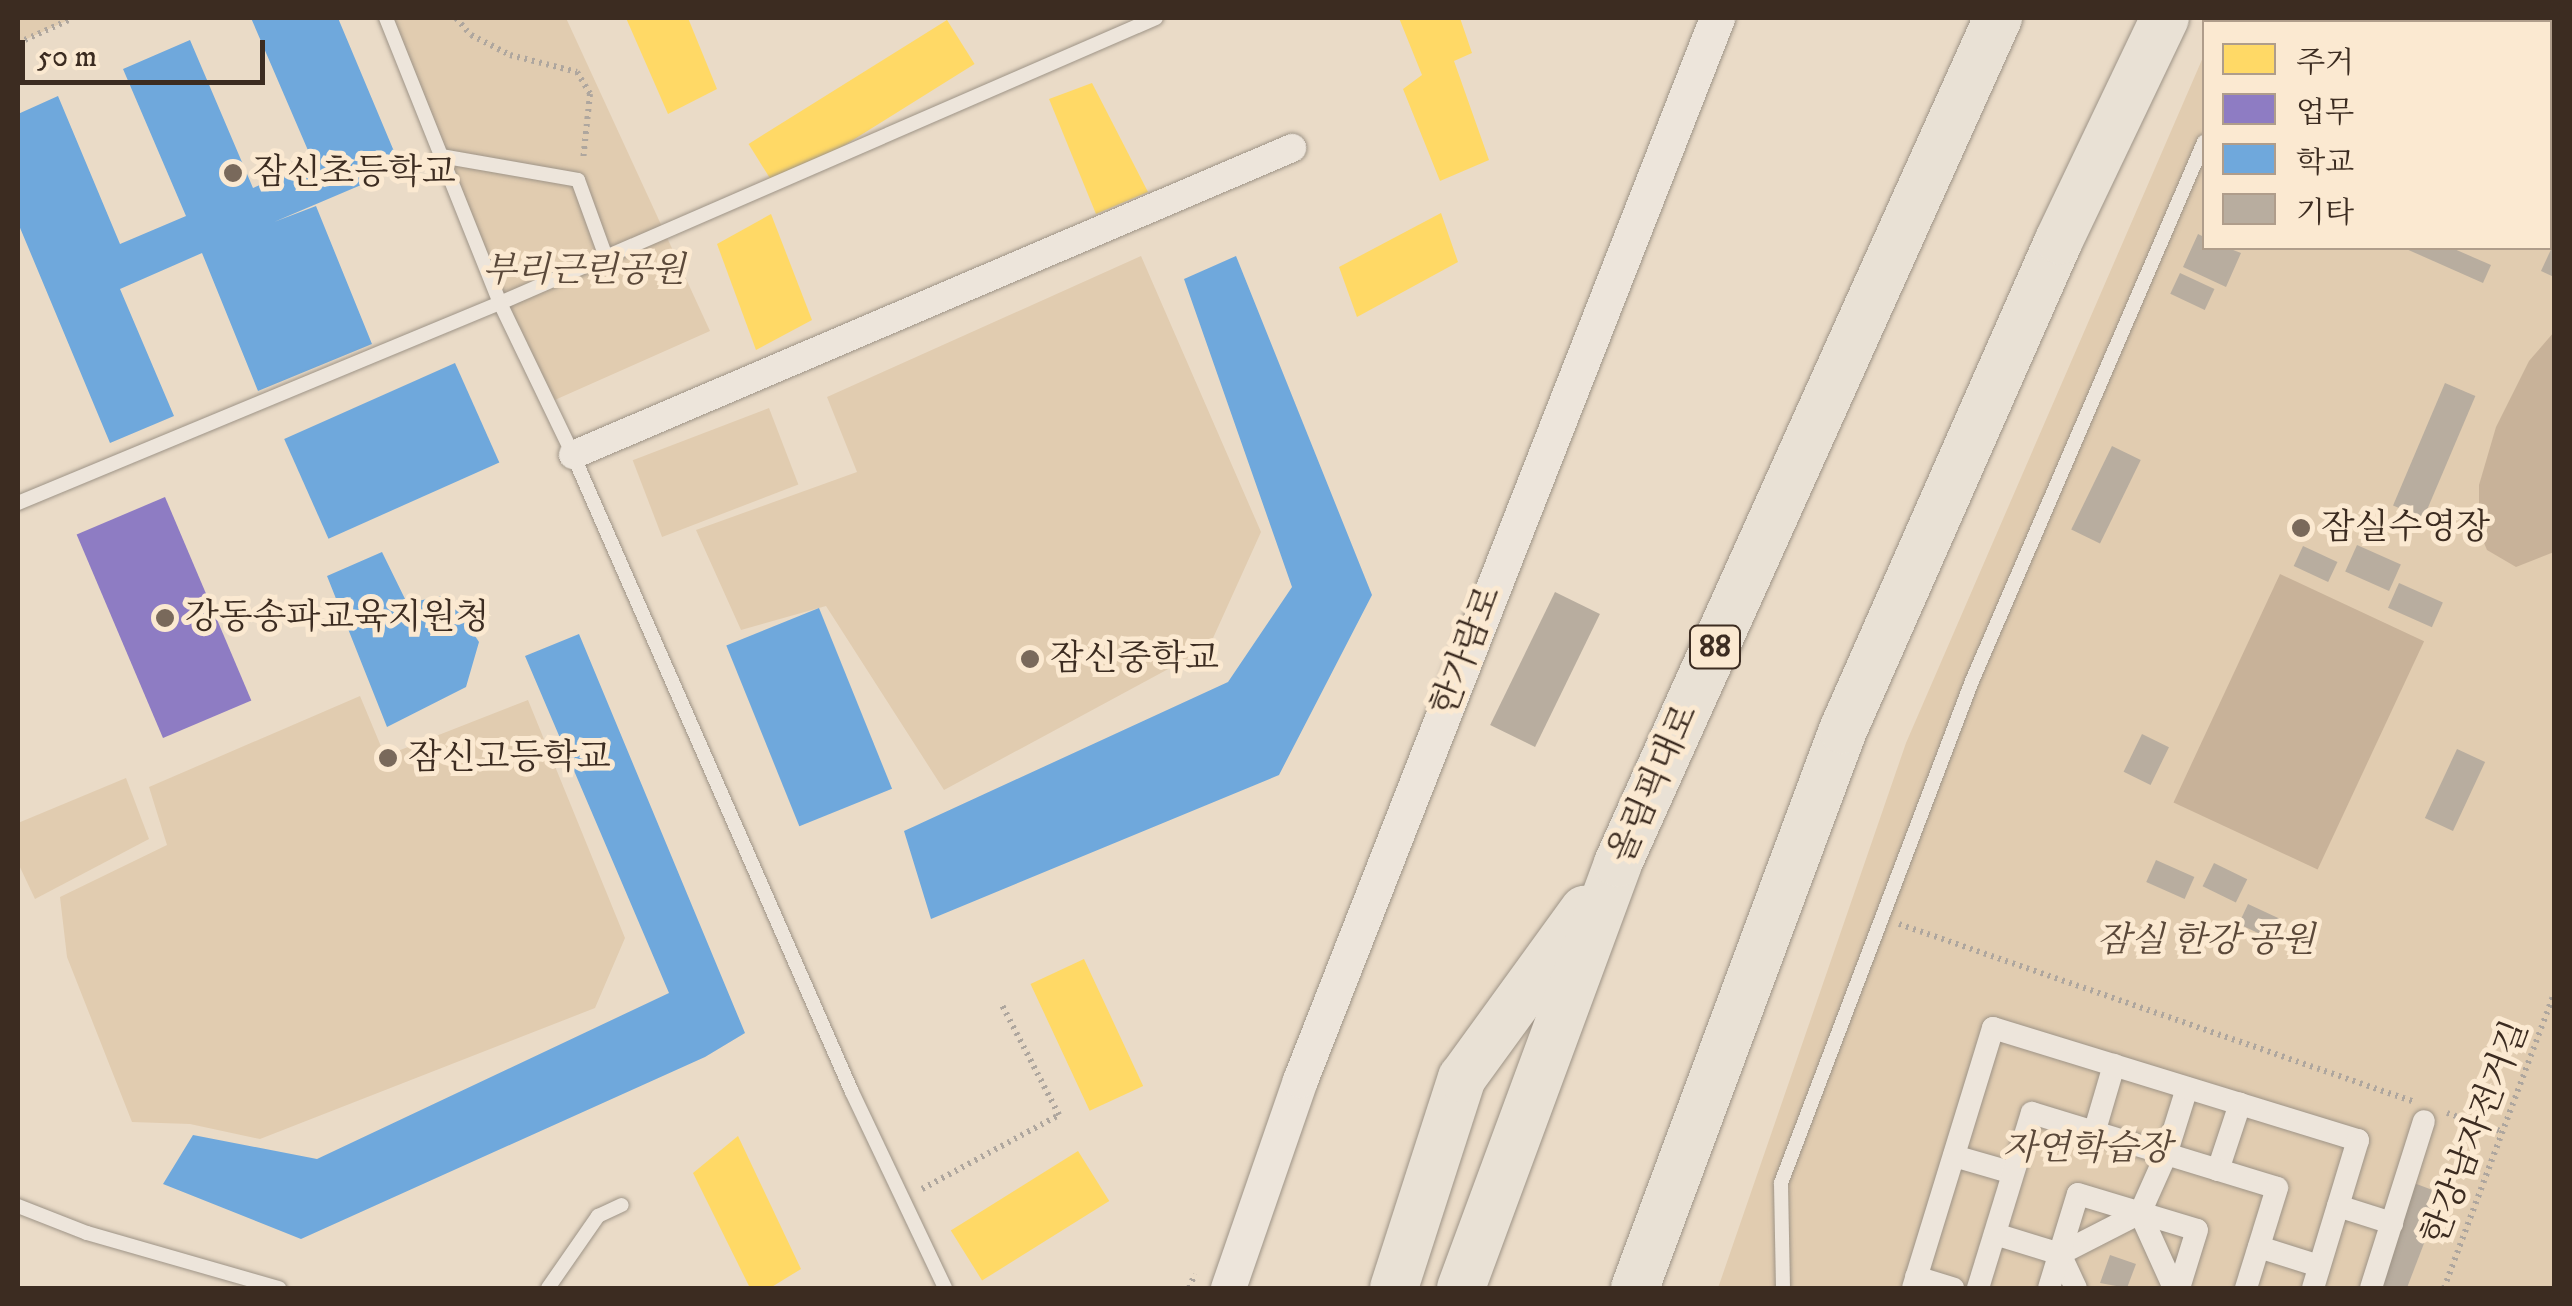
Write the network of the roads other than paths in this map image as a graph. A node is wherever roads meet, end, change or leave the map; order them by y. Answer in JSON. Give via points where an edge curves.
{"nodes":[{"id":1,"x":386,"y":18,"type":"edge"},
{"id":2,"x":1156,"y":18,"type":"edge"},
{"id":3,"x":1716,"y":18,"type":"edge"},
{"id":4,"x":1998,"y":18,"type":"edge"},
{"id":5,"x":2166,"y":18,"type":"edge"},
{"id":6,"x":2202,"y":147,"type":"edge"},
{"id":7,"x":1292,"y":148,"type":"dead end"},
{"id":8,"x":441,"y":156,"type":"junction"},
{"id":9,"x":606,"y":257,"type":"junction"},
{"id":10,"x":500,"y":303,"type":"junction"},
{"id":11,"x":573,"y":455,"type":"junction"},
{"id":12,"x":18,"y":503,"type":"edge"},
{"id":13,"x":1618,"y":863,"type":"junction"},
{"id":14,"x":2114,"y":1065,"type":"junction"},
{"id":15,"x":2187,"y":1088,"type":"junction"},
{"id":16,"x":2240,"y":1104,"type":"junction"},
{"id":17,"x":2424,"y":1121,"type":"dead end"},
{"id":18,"x":2094,"y":1132,"type":"junction"},
{"id":19,"x":2166,"y":1155,"type":"junction"},
{"id":20,"x":1954,"y":1156,"type":"junction"},
{"id":21,"x":2218,"y":1170,"type":"junction"},
{"id":22,"x":2013,"y":1173,"type":"junction"},
{"id":23,"x":1666,"y":1198,"type":"junction"},
{"id":24,"x":622,"y":1204,"type":"dead end"},
{"id":25,"x":18,"y":1206,"type":"edge"},
{"id":26,"x":2338,"y":1206,"type":"junction"},
{"id":27,"x":2140,"y":1213,"type":"junction"},
{"id":28,"x":2392,"y":1223,"type":"junction"},
{"id":29,"x":1995,"y":1234,"type":"junction"},
{"id":30,"x":2259,"y":1247,"type":"junction"},
{"id":31,"x":2060,"y":1254,"type":"junction"},
{"id":32,"x":2316,"y":1278,"type":"edge"},
{"id":33,"x":1914,"y":1283,"type":"edge"},
{"id":34,"x":278,"y":1288,"type":"edge"},
{"id":35,"x":548,"y":1288,"type":"edge"},
{"id":36,"x":945,"y":1288,"type":"edge"},
{"id":37,"x":1228,"y":1288,"type":"edge"},
{"id":38,"x":1394,"y":1288,"type":"edge"},
{"id":39,"x":1460,"y":1288,"type":"edge"},
{"id":40,"x":1634,"y":1288,"type":"edge"},
{"id":41,"x":1660,"y":1288,"type":"edge"},
{"id":42,"x":1783,"y":1288,"type":"edge"},
{"id":43,"x":1953,"y":1288,"type":"edge"},
{"id":44,"x":1978,"y":1288,"type":"edge"},
{"id":45,"x":2049,"y":1288,"type":"edge"},
{"id":46,"x":2076,"y":1288,"type":"edge"},
{"id":47,"x":2176,"y":1288,"type":"edge"},
{"id":48,"x":2246,"y":1288,"type":"edge"},
{"id":49,"x":2371,"y":1288,"type":"edge"}],
"edges":[{"from":1,"to":8,"type":"lane"},
{"from":2,"to":9,"type":"lane"},
{"from":3,"to":37,"type":"street","name":"한가람로","via":[[1300,1080]]},
{"from":4,"to":13,"type":"highway","name":"올림픽대로","number":"88"},
{"from":5,"to":23,"type":"highway","via":[[2059,240],[1843,730]]},
{"from":6,"to":42,"type":"lane","via":[[1972,680],[1781,1182]]},
{"from":7,"to":11,"type":"street"},
{"from":8,"to":9,"type":"lane","via":[[578,180]]},
{"from":8,"to":10,"type":"lane"},
{"from":9,"to":10,"type":"lane"},
{"from":10,"to":11,"type":"lane"},
{"from":10,"to":12,"type":"lane"},
{"from":11,"to":36,"type":"lane"},
{"from":13,"to":38,"type":"highway","via":[[1462,1078]]},
{"from":13,"to":39,"type":"highway","name":"올림픽대로","number":"88"},
{"from":14,"to":15,"type":"street"},
{"from":14,"to":18,"type":"street"},
{"from":14,"to":20,"type":"street","via":[[1992,1028]]},
{"from":15,"to":16,"type":"street"},
{"from":15,"to":19,"type":"street"},
{"from":16,"to":21,"type":"street"},
{"from":16,"to":26,"type":"street","via":[[2358,1140]]},
{"from":17,"to":28,"type":"street"},
{"from":18,"to":19,"type":"street"},
{"from":18,"to":22,"type":"street","via":[[2032,1114]]},
{"from":19,"to":21,"type":"street"},
{"from":19,"to":27,"type":"street"},
{"from":20,"to":22,"type":"street"},
{"from":20,"to":33,"type":"street"},
{"from":21,"to":30,"type":"street","via":[[2277,1188]]},
{"from":22,"to":29,"type":"street"},
{"from":23,"to":40,"type":"highway"},
{"from":23,"to":41,"type":"highway"},
{"from":24,"to":35,"type":"lane","via":[[598,1216]]},
{"from":25,"to":34,"type":"lane"},
{"from":26,"to":28,"type":"street"},
{"from":26,"to":32,"type":"street"},
{"from":27,"to":31,"type":"street"},
{"from":27,"to":31,"type":"street","via":[[2078,1194]]},
{"from":27,"to":47,"type":"street"},
{"from":27,"to":47,"type":"street","via":[[2197,1230]]},
{"from":28,"to":49,"type":"street"},
{"from":29,"to":31,"type":"street"},
{"from":29,"to":44,"type":"street"},
{"from":30,"to":32,"type":"street"},
{"from":30,"to":48,"type":"street"},
{"from":31,"to":45,"type":"street"},
{"from":31,"to":46,"type":"street"},
{"from":33,"to":43,"type":"street"}]}
